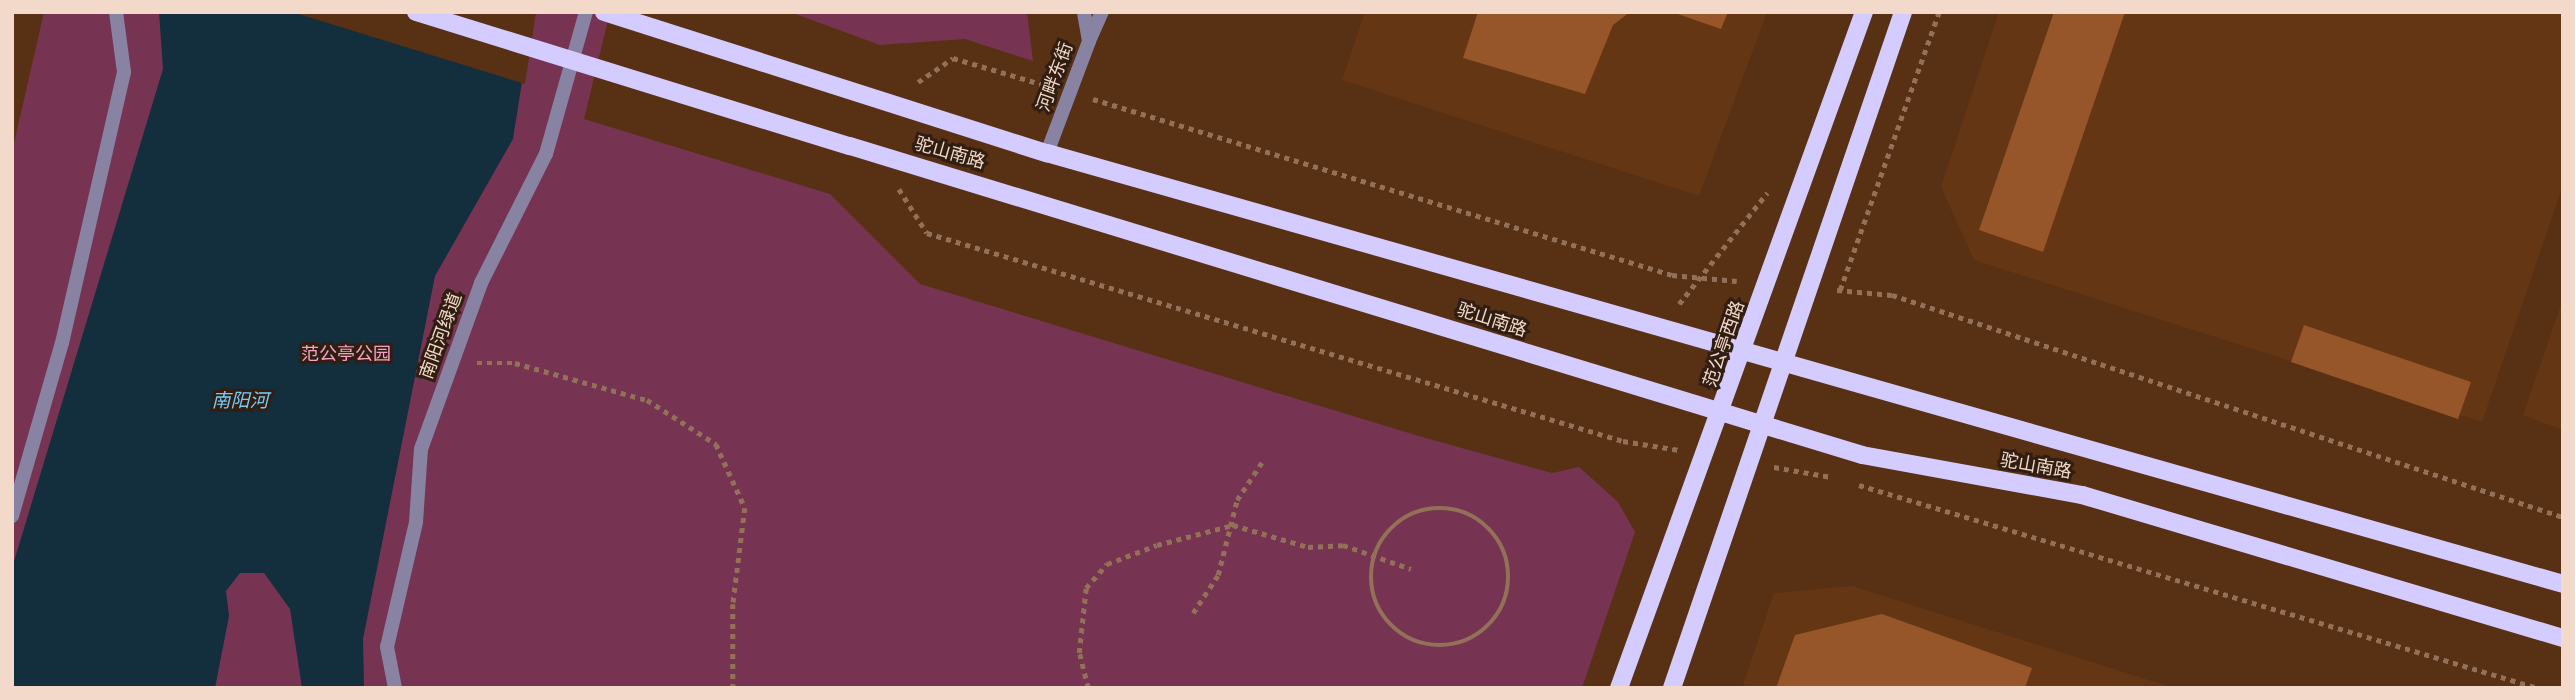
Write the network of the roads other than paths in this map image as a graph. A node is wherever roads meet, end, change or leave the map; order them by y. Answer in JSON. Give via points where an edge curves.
{"nodes":[{"id":1,"x":116,"y":12,"type":"edge"},
{"id":2,"x":416,"y":12,"type":"edge"},
{"id":3,"x":586,"y":12,"type":"edge"},
{"id":4,"x":604,"y":12,"type":"edge"},
{"id":5,"x":1084,"y":12,"type":"edge"},
{"id":6,"x":1102,"y":12,"type":"edge"},
{"id":7,"x":1864,"y":12,"type":"edge"},
{"id":8,"x":1903,"y":12,"type":"edge"},
{"id":9,"x":1089,"y":41,"type":"junction"},
{"id":10,"x":1047,"y":153,"type":"junction"},
{"id":11,"x":1744,"y":346,"type":"junction"},
{"id":12,"x":1786,"y":359,"type":"junction"},
{"id":13,"x":1723,"y":410,"type":"junction"},
{"id":14,"x":1763,"y":425,"type":"junction"},
{"id":15,"x":12,"y":516,"type":"edge"},
{"id":16,"x":2563,"y":584,"type":"edge"},
{"id":17,"x":2563,"y":638,"type":"edge"},
{"id":18,"x":395,"y":688,"type":"edge"},
{"id":19,"x":1619,"y":688,"type":"edge"},
{"id":20,"x":1672,"y":688,"type":"edge"}],
"edges":[{"from":1,"to":15,"type":"street","via":[[124,72],[62,343]]},
{"from":2,"to":13,"type":"main road","name":"驼山南路","bridge":true},
{"from":3,"to":18,"type":"street","name":"南阳河绿道","via":[[545,154],[481,283],[421,449],[416,522],[387,647]]},
{"from":4,"to":10,"type":"main road","name":"驼山南路"},
{"from":5,"to":9,"type":"street","name":"河畔东街"},
{"from":6,"to":9,"type":"street"},
{"from":7,"to":11,"type":"main road","name":"范公亭西路"},
{"from":8,"to":12,"type":"main road"},
{"from":9,"to":10,"type":"street","name":"河畔东街"},
{"from":10,"to":11,"type":"main road","name":"驼山南路","via":[[1659,328]]},
{"from":11,"to":12,"type":"main road","name":"驼山南路"},
{"from":11,"to":13,"type":"main road","name":"范公亭西路"},
{"from":12,"to":14,"type":"main road"},
{"from":12,"to":16,"type":"main road","name":"驼山南路"},
{"from":13,"to":14,"type":"main road","name":"驼山南路"},
{"from":13,"to":19,"type":"main road","name":"范公亭西路"},
{"from":14,"to":17,"type":"main road","name":"驼山南路","via":[[1862,455],[2082,495]]},
{"from":14,"to":20,"type":"main road"}]}
